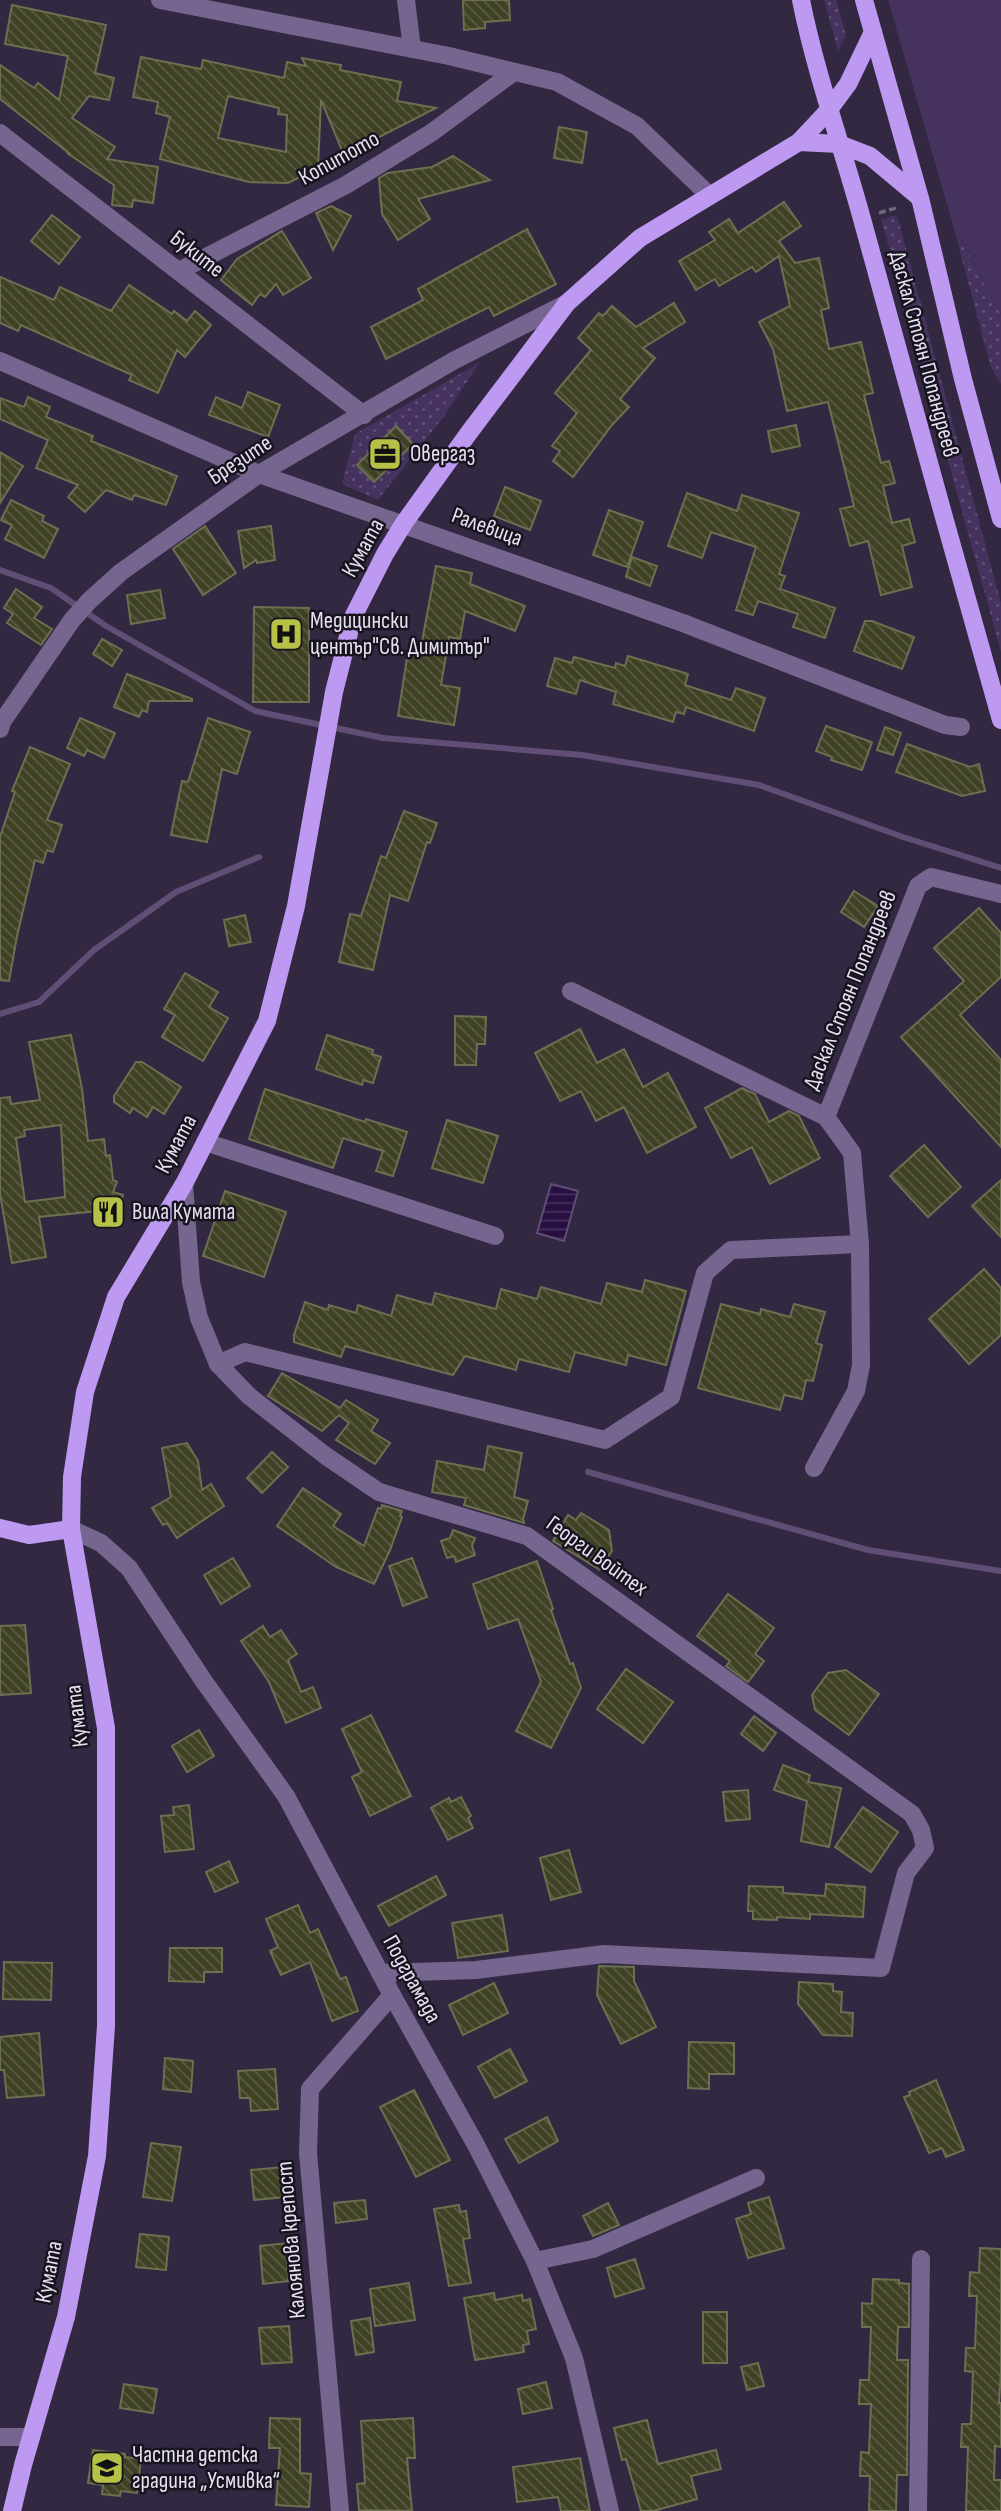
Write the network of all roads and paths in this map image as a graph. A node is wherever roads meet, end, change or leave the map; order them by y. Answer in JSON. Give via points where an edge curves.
{"nodes":[{"id":1,"x":160,"y":0,"type":"edge"},
{"id":2,"x":406,"y":0,"type":"edge"},
{"id":3,"x":801,"y":0,"type":"edge"},
{"id":4,"x":864,"y":0,"type":"edge"},
{"id":5,"x":873,"y":32,"type":"junction"},
{"id":6,"x":412,"y":49,"type":"junction"},
{"id":7,"x":514,"y":72,"type":"junction"},
{"id":8,"x":828,"y":111,"type":"junction"},
{"id":9,"x":0,"y":133,"type":"edge"},
{"id":10,"x":799,"y":142,"type":"junction"},
{"id":11,"x":839,"y":144,"type":"junction"},
{"id":12,"x":709,"y":195,"type":"junction"},
{"id":13,"x":919,"y":197,"type":"junction"},
{"id":14,"x":896,"y":208,"type":"dead end"},
{"id":15,"x":879,"y":213,"type":"dead end"},
{"id":16,"x":179,"y":271,"type":"junction"},
{"id":17,"x":567,"y":303,"type":"junction"},
{"id":18,"x":0,"y":361,"type":"edge"},
{"id":19,"x":364,"y":415,"type":"junction"},
{"id":20,"x":259,"y":474,"type":"junction"},
{"id":21,"x":1001,"y":519,"type":"edge"},
{"id":22,"x":404,"y":523,"type":"junction"},
{"id":23,"x":1001,"y":720,"type":"edge"},
{"id":24,"x":961,"y":727,"type":"dead end"},
{"id":25,"x":0,"y":729,"type":"edge"},
{"id":26,"x":1001,"y":894,"type":"edge"},
{"id":27,"x":571,"y":991,"type":"dead end"},
{"id":28,"x":826,"y":1116,"type":"junction"},
{"id":29,"x":205,"y":1142,"type":"junction"},
{"id":30,"x":184,"y":1184,"type":"junction"},
{"id":31,"x":495,"y":1236,"type":"dead end"},
{"id":32,"x":854,"y":1244,"type":"junction"},
{"id":33,"x":218,"y":1364,"type":"junction"},
{"id":34,"x":814,"y":1468,"type":"dead end"},
{"id":35,"x":0,"y":1528,"type":"edge"},
{"id":36,"x":71,"y":1529,"type":"junction"},
{"id":37,"x":380,"y":1973,"type":"junction"},
{"id":38,"x":392,"y":1995,"type":"junction"},
{"id":39,"x":756,"y":2178,"type":"dead end"},
{"id":40,"x":921,"y":2259,"type":"dead end"},
{"id":41,"x":535,"y":2260,"type":"junction"},
{"id":42,"x":0,"y":2437,"type":"edge"},
{"id":43,"x":31,"y":2437,"type":"junction"},
{"id":44,"x":12,"y":2511,"type":"edge"},
{"id":45,"x":340,"y":2511,"type":"edge"},
{"id":46,"x":610,"y":2511,"type":"edge"},
{"id":47,"x":918,"y":2511,"type":"edge"}],
"edges":[{"from":1,"to":6,"type":"street"},
{"from":2,"to":6,"type":"street"},
{"from":3,"to":8,"type":"main road","name":"Даскал Стоян Попандреев"},
{"from":4,"to":5,"type":"main road","name":"Даскал Стоян Попандреев"},
{"from":5,"to":8,"type":"main road","name":"Кумата","via":[[848,84]]},
{"from":5,"to":13,"type":"main road","name":"Даскал Стоян Попандреев"},
{"from":6,"to":7,"type":"street"},
{"from":7,"to":12,"type":"street","via":[[556,82],[637,126]]},
{"from":7,"to":16,"type":"street","name":"Копитото","via":[[431,133],[346,185]]},
{"from":8,"to":10,"type":"main road","name":"Кумата"},
{"from":8,"to":11,"type":"main road","name":"Даскал Стоян Попандреев"},
{"from":9,"to":16,"type":"street","name":"Буките"},
{"from":10,"to":11,"type":"main road"},
{"from":10,"to":12,"type":"main road","name":"Кумата"},
{"from":11,"to":13,"type":"main road","via":[[870,156]]},
{"from":11,"to":23,"type":"main road","name":"Даскал Стоян Попандреев"},
{"from":12,"to":17,"type":"main road","name":"Кумата","via":[[640,238]]},
{"from":13,"to":21,"type":"main road","name":"Даскал Стоян Попандреев"},
{"from":14,"to":15,"type":"path"},
{"from":16,"to":19,"type":"street","name":"Буките"},
{"from":17,"to":19,"type":"street","name":"Брезите","via":[[453,361]]},
{"from":17,"to":22,"type":"main road","name":"Кумата"},
{"from":18,"to":20,"type":"street","name":"Ралевица"},
{"from":19,"to":20,"type":"street","name":"Брезите"},
{"from":20,"to":22,"type":"street","name":"Ралевица"},
{"from":20,"to":25,"type":"street","name":"Брезите","via":[[121,572],[89,601]]},
{"from":22,"to":24,"type":"street","name":"Ралевица","via":[[945,725]]},
{"from":22,"to":29,"type":"main road","name":"Кумата","via":[[354,617],[334,692],[296,906],[267,1020]]},
{"from":26,"to":28,"type":"street","name":"Даскал Стоян Попандреев","via":[[931,877],[918,886]]},
{"from":27,"to":28,"type":"street","name":"Даскал Стоян Попандреев"},
{"from":28,"to":32,"type":"street","name":"Даскал Стоян Попандреев","via":[[852,1153]]},
{"from":29,"to":30,"type":"main road","name":"Кумата"},
{"from":29,"to":31,"type":"street"},
{"from":30,"to":33,"type":"street","name":"Георги Войтех","via":[[191,1282],[199,1318]]},
{"from":30,"to":36,"type":"main road","name":"Кумата","via":[[116,1297],[85,1392],[72,1477]]},
{"from":32,"to":33,"type":"street","via":[[731,1250],[705,1273],[671,1397],[606,1440],[245,1352]]},
{"from":32,"to":34,"type":"street","name":"Даскал Стоян Попандреев","via":[[861,1365],[856,1391]]},
{"from":33,"to":37,"type":"street","name":"Георги Войтех","via":[[249,1396],[379,1492],[527,1536],[912,1814],[921,1830],[925,1848],[906,1873],[881,1968],[604,1954],[476,1970]]},
{"from":35,"to":36,"type":"main road","via":[[29,1535]]},
{"from":36,"to":37,"type":"street","name":"Подграмада","via":[[101,1544],[129,1568],[286,1797]]},
{"from":36,"to":43,"type":"main road","name":"Кумата","via":[[106,1728],[106,2026],[97,2156],[66,2317]]},
{"from":37,"to":38,"type":"street","name":"Подграмада"},
{"from":38,"to":41,"type":"street","name":"Подграмада"},
{"from":38,"to":45,"type":"street","name":"Калоянова крепост","via":[[310,2089],[308,2153]]},
{"from":39,"to":41,"type":"street","via":[[593,2249]]},
{"from":40,"to":47,"type":"street"},
{"from":41,"to":46,"type":"street","name":"Подграмада","via":[[574,2358]]},
{"from":42,"to":43,"type":"street"},
{"from":43,"to":44,"type":"main road","name":"Кумата"}]}
